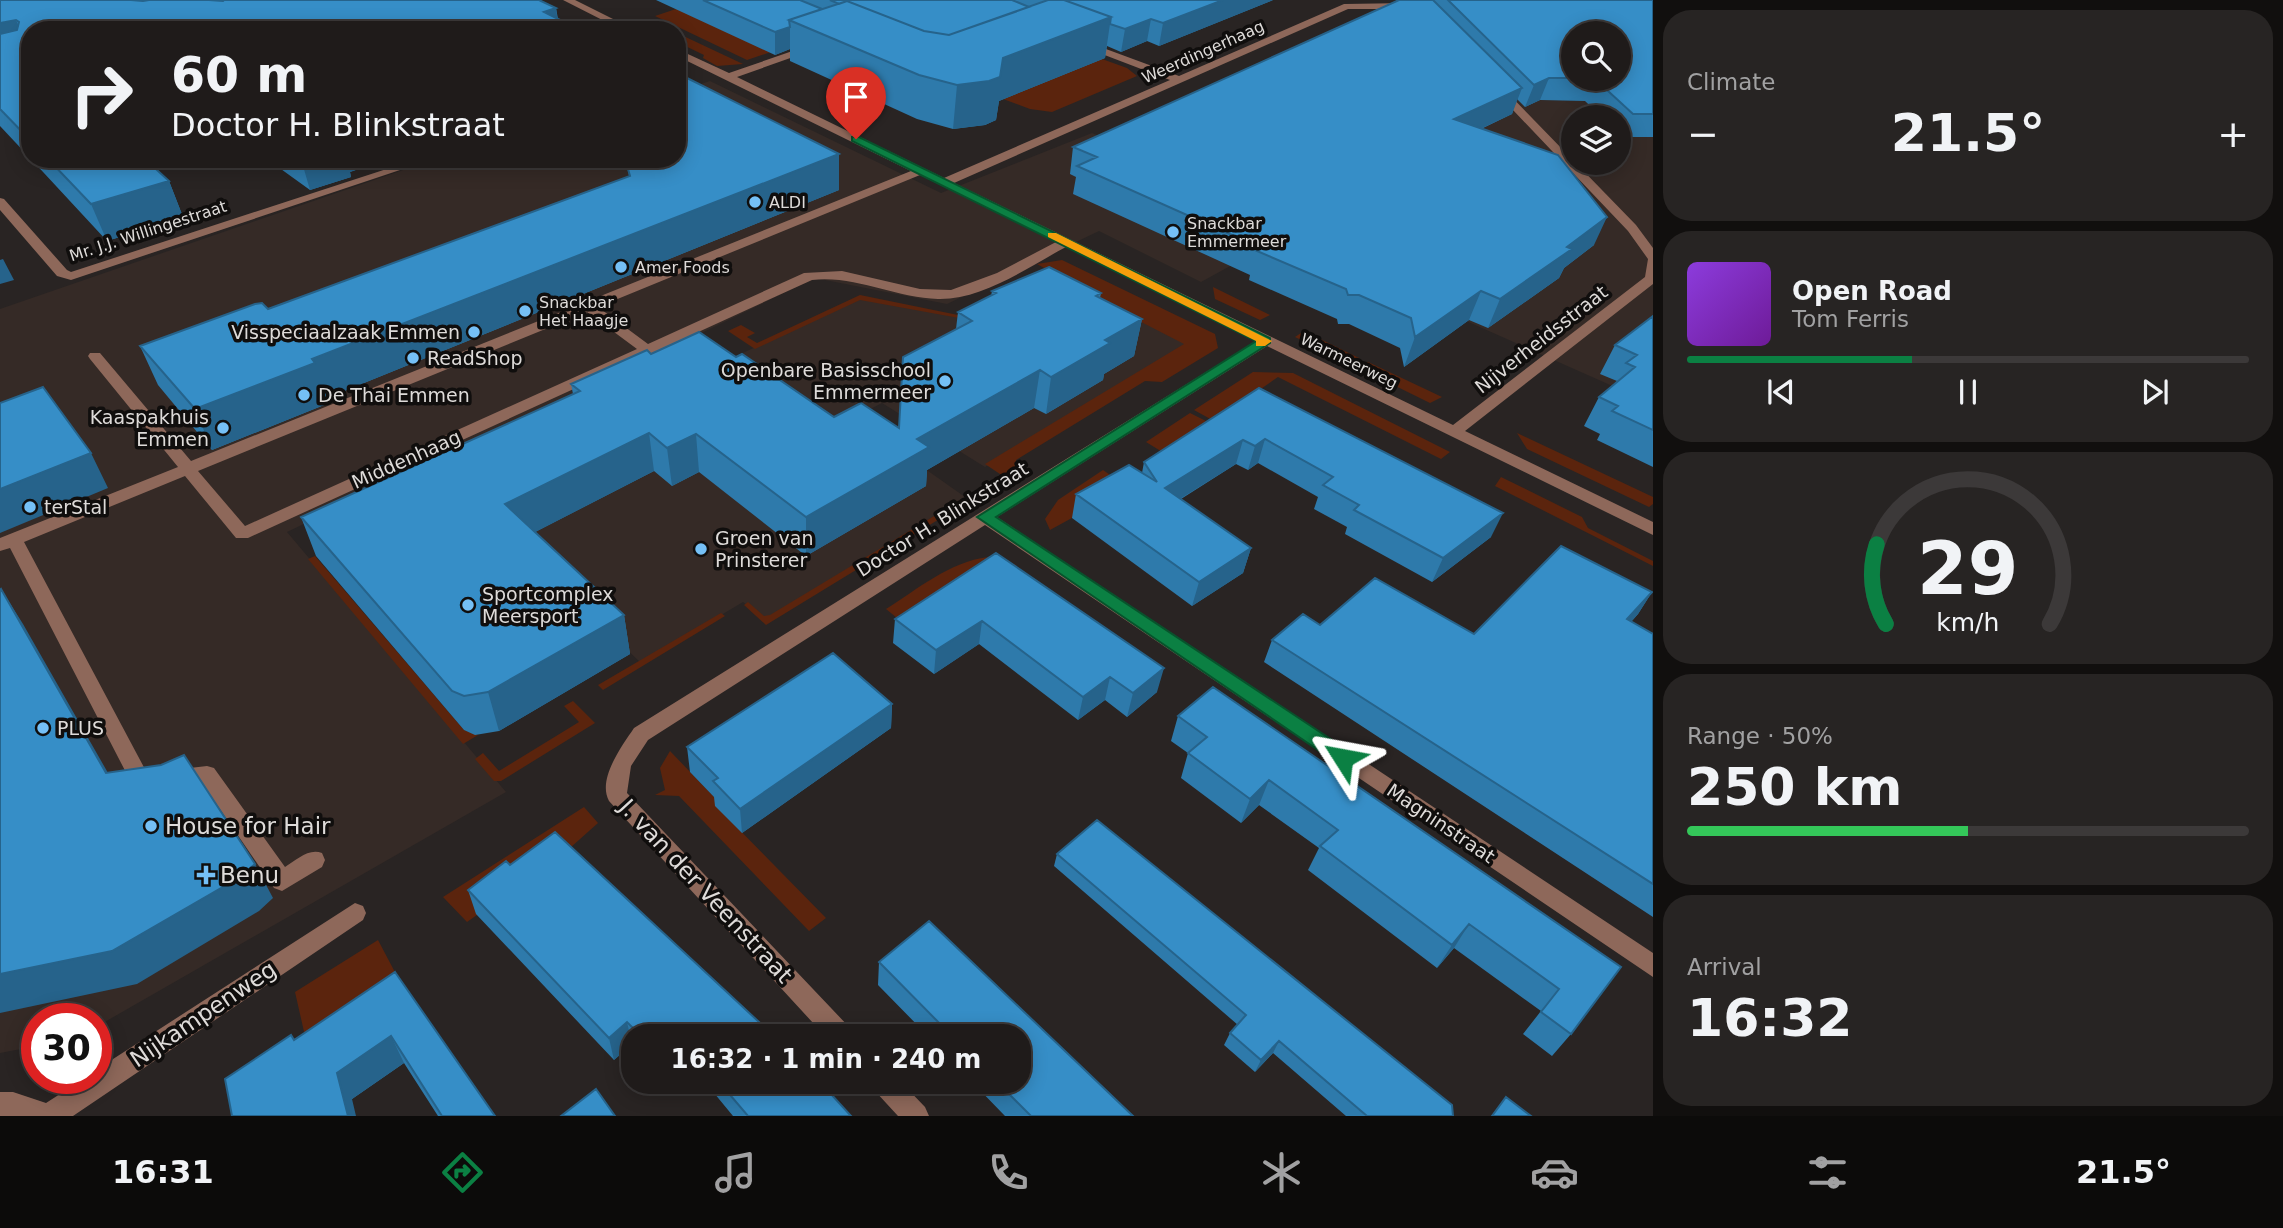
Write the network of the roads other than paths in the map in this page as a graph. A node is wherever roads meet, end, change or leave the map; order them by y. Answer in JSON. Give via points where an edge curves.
{"nodes":[{"id":1,"x":568,"y":0,"type":"edge"},
{"id":2,"x":1327,"y":0,"type":"edge"},
{"id":3,"x":1347,"y":6,"type":"junction"},
{"id":4,"x":1418,"y":6,"type":"edge"},
{"id":5,"x":611,"y":21,"type":"edge"},
{"id":6,"x":1077,"y":42,"type":"edge"},
{"id":7,"x":823,"y":44,"type":"edge"},
{"id":8,"x":686,"y":56,"type":"edge"},
{"id":9,"x":728,"y":77,"type":"junction"},
{"id":10,"x":1486,"y":77,"type":"edge"},
{"id":11,"x":1180,"y":80,"type":"junction"},
{"id":12,"x":400,"y":168,"type":"edge"},
{"id":13,"x":921,"y":171,"type":"junction"},
{"id":14,"x":945,"y":183,"type":"junction"},
{"id":15,"x":0,"y":202,"type":"edge"},
{"id":16,"x":1066,"y":242,"type":"junction"},
{"id":17,"x":1653,"y":258,"type":"edge"},
{"id":18,"x":1652,"y":278,"type":"edge"},
{"id":19,"x":588,"y":306,"type":"junction"},
{"id":20,"x":1265,"y":341,"type":"junction"},
{"id":21,"x":647,"y":350,"type":"junction"},
{"id":22,"x":95,"y":356,"type":"dead end"},
{"id":23,"x":1454,"y":432,"type":"junction"},
{"id":24,"x":186,"y":469,"type":"junction"},
{"id":25,"x":985,"y":517,"type":"junction"},
{"id":26,"x":1653,"y":529,"type":"edge"},
{"id":27,"x":7,"y":542,"type":"edge"},
{"id":28,"x":640,"y":734,"type":"joint"},
{"id":29,"x":314,"y":860,"type":"dead end"},
{"id":30,"x":355,"y":913,"type":"dead end"},
{"id":31,"x":1653,"y":966,"type":"edge"},
{"id":32,"x":830,"y":1024,"type":"edge"},
{"id":33,"x":895,"y":1094,"type":"edge"},
{"id":34,"x":0,"y":1105,"type":"edge"},
{"id":35,"x":45,"y":1116,"type":"edge"},
{"id":36,"x":50,"y":1116,"type":"edge"},
{"id":37,"x":916,"y":1116,"type":"edge"}],
"edges":[{"from":1,"to":5,"type":"street"},
{"from":2,"to":3,"type":"street"},
{"from":3,"to":4,"type":"street","name":"Weerdingerhaag"},
{"from":3,"to":11,"type":"street","name":"Weerdingerhaag"},
{"from":6,"to":11,"type":"street"},
{"from":7,"to":9,"type":"street"},
{"from":8,"to":9,"type":"street","name":"Warmeerweg"},
{"from":9,"to":13,"type":"street","name":"Warmeerweg"},
{"from":10,"to":17,"type":"street","name":"Nijverheidsstraat","via":[[1632,228]]},
{"from":11,"to":14,"type":"street","name":"Weerdingerhaag"},
{"from":12,"to":15,"type":"street","name":"Mr. J.J. Willingestraat","via":[[71,276],[62,273]]},
{"from":13,"to":14,"type":"street","name":"Warmeerweg"},
{"from":13,"to":19,"type":"street"},
{"from":14,"to":16,"type":"street","name":"Warmeerweg"},
{"from":16,"to":20,"type":"street","name":"Warmeerweg"},
{"from":16,"to":21,"type":"street","name":"Middenhaag","via":[[960,294],[937,295],[831,272],[809,276]]},
{"from":17,"to":18,"type":"street","name":"Nijverheidsstraat"},
{"from":18,"to":23,"type":"street","name":"Nijverheidsstraat"},
{"from":19,"to":21,"type":"street"},
{"from":19,"to":24,"type":"street"},
{"from":20,"to":23,"type":"street","name":"Warmeerweg"},
{"from":20,"to":25,"type":"street","name":"Doctor H. Blinkstraat"},
{"from":21,"to":24,"type":"street","name":"Middenhaag","via":[[242,534]]},
{"from":22,"to":24,"type":"street","name":"Middenhaag"},
{"from":23,"to":26,"type":"street","name":"Warmeerweg"},
{"from":24,"to":27,"type":"street"},
{"from":25,"to":28,"type":"street","name":"Doctor H. Blinkstraat"},
{"from":25,"to":31,"type":"street","name":"Magninstraat"},
{"from":27,"to":29,"type":"street","via":[[141,782],[207,774],[282,881]]},
{"from":28,"to":32,"type":"street","name":"J. van der Veenstraat","via":[[621,765],[617,795]]},
{"from":30,"to":36,"type":"street","name":"Nijkampenweg"},
{"from":33,"to":37,"type":"street"},
{"from":34,"to":35,"type":"street"}]}
